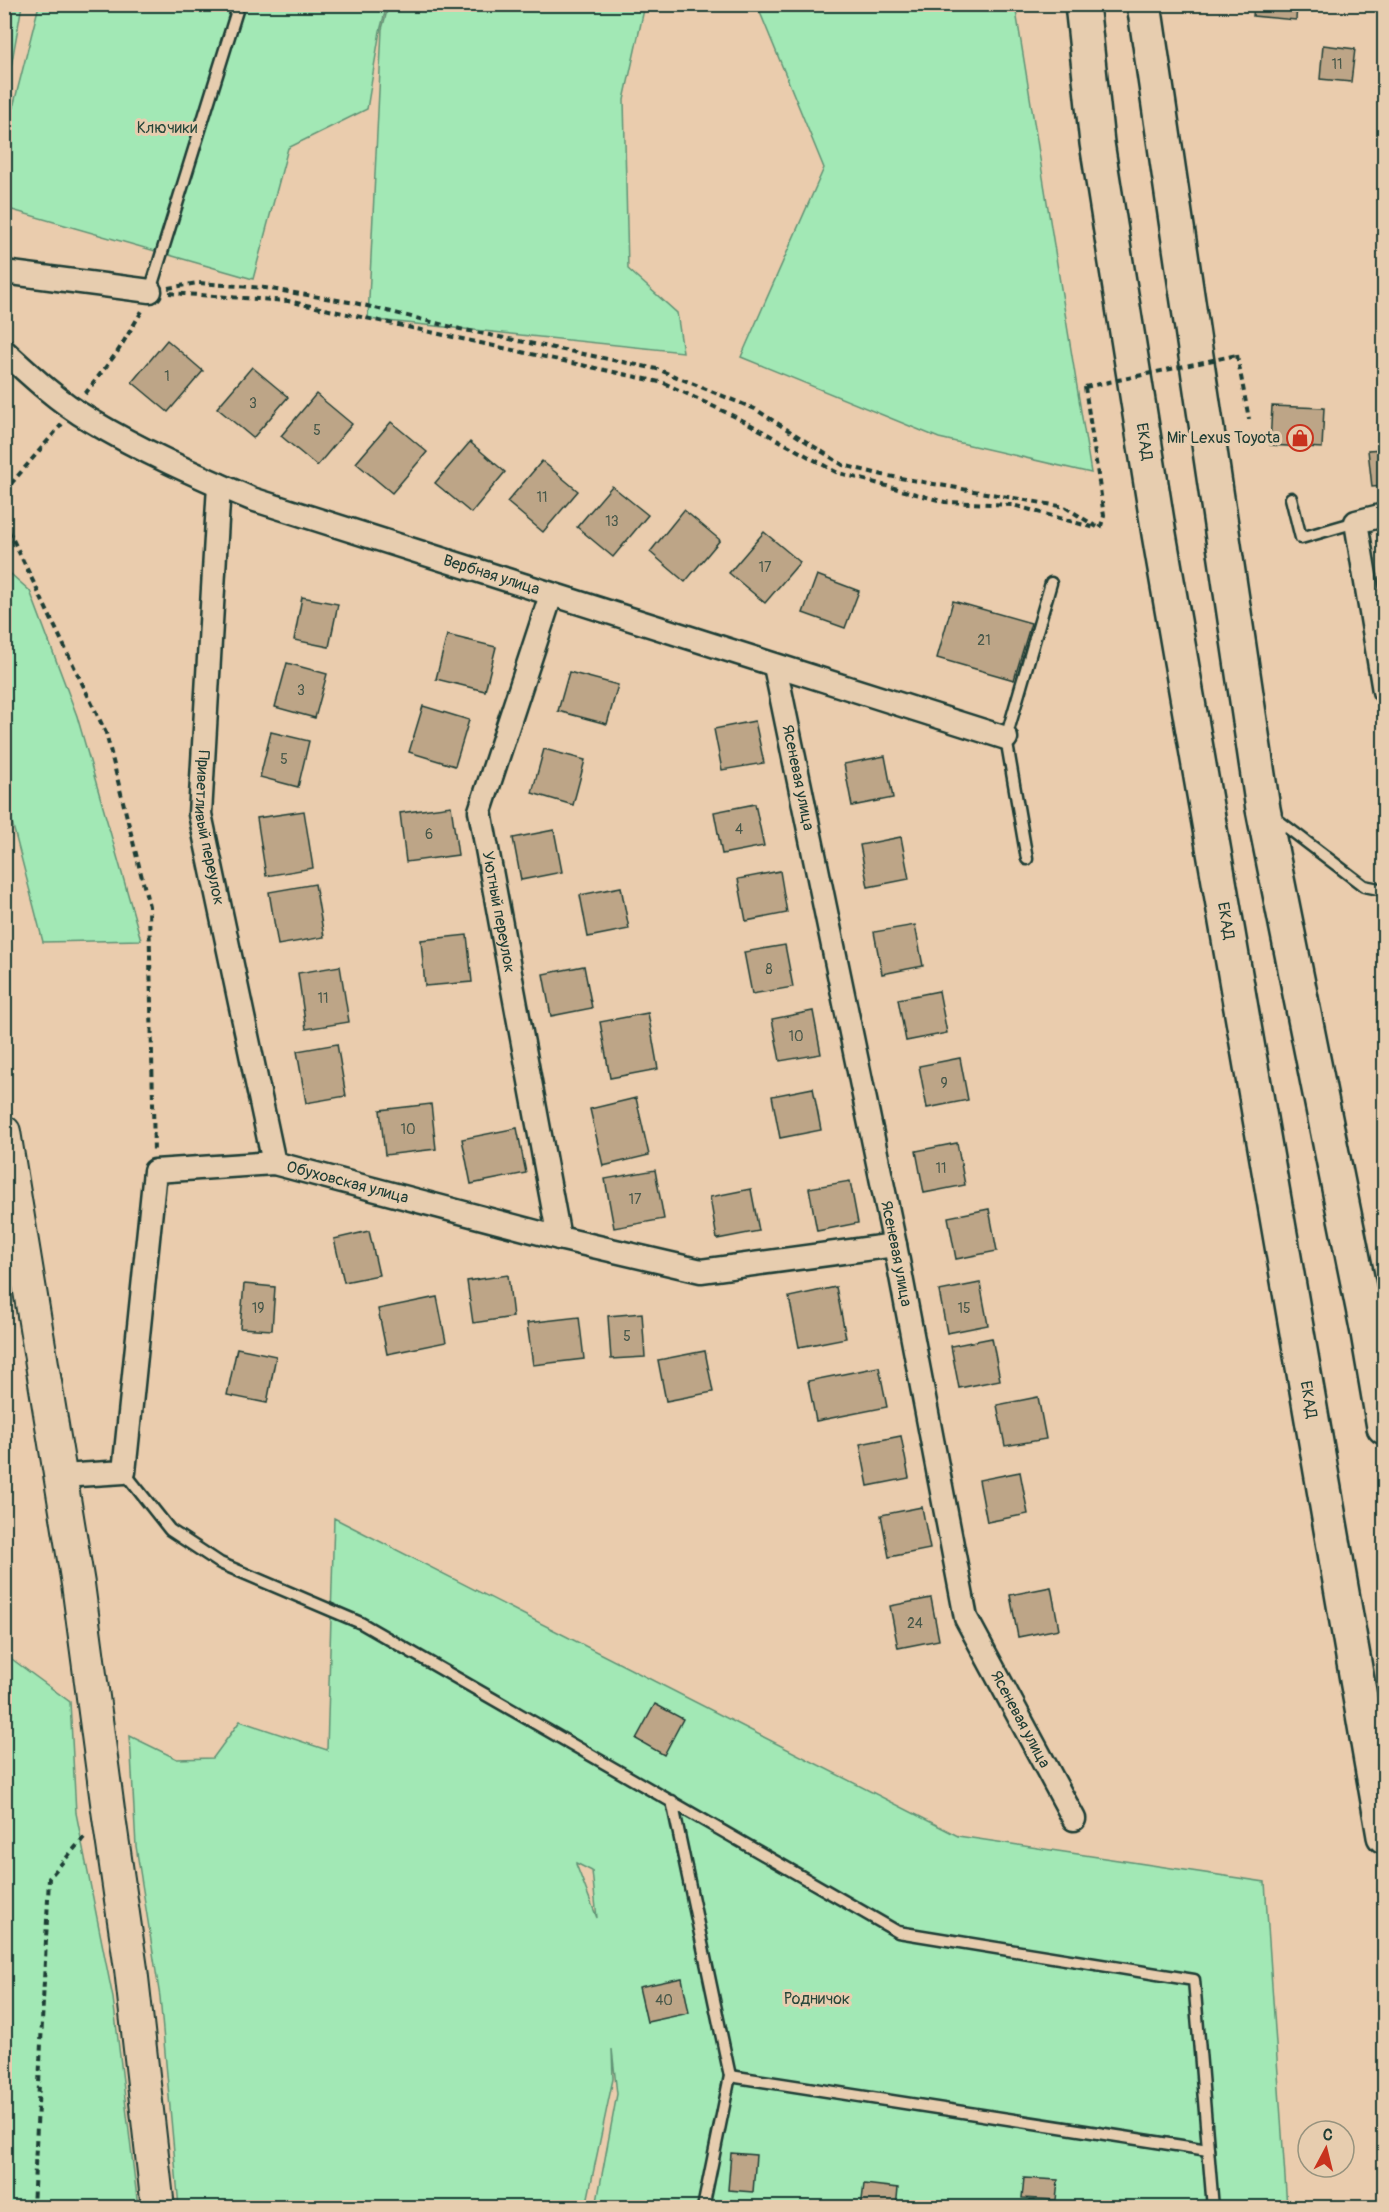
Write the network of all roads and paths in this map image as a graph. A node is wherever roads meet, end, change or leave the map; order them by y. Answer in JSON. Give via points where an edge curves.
{"nodes":[{"id":1,"x":239,"y":4,"type":"edge"},
{"id":2,"x":1062,"y":4,"type":"edge"},
{"id":3,"x":1082,"y":4,"type":"edge"},
{"id":4,"x":1144,"y":4,"type":"edge"},
{"id":5,"x":1097,"y":143,"type":"junction"},
{"id":6,"x":4,"y":272,"type":"edge"},
{"id":7,"x":150,"y":291,"type":"junction"},
{"id":8,"x":4,"y":351,"type":"edge"},
{"id":9,"x":74,"y":409,"type":"junction"},
{"id":10,"x":1250,"y":419,"type":"dead end"},
{"id":11,"x":219,"y":485,"type":"junction"},
{"id":12,"x":4,"y":492,"type":"edge"},
{"id":13,"x":1291,"y":498,"type":"dead end"},
{"id":14,"x":1384,"y":515,"type":"edge"},
{"id":15,"x":4,"y":521,"type":"edge"},
{"id":16,"x":1356,"y":522,"type":"junction"},
{"id":17,"x":1100,"y":529,"type":"junction"},
{"id":18,"x":1051,"y":583,"type":"dead end"},
{"id":19,"x":552,"y":595,"type":"junction"},
{"id":20,"x":775,"y":666,"type":"junction"},
{"id":21,"x":1384,"y":691,"type":"edge"},
{"id":22,"x":1006,"y":738,"type":"junction"},
{"id":23,"x":1263,"y":809,"type":"junction"},
{"id":24,"x":1027,"y":859,"type":"dead end"},
{"id":25,"x":1384,"y":890,"type":"edge"},
{"id":26,"x":4,"y":1132,"type":"edge"},
{"id":27,"x":274,"y":1163,"type":"junction"},
{"id":28,"x":154,"y":1171,"type":"junction"},
{"id":29,"x":559,"y":1238,"type":"junction"},
{"id":30,"x":895,"y":1245,"type":"junction"},
{"id":31,"x":1376,"y":1319,"type":"edge"},
{"id":32,"x":1384,"y":1427,"type":"edge"},
{"id":33,"x":124,"y":1472,"type":"junction"},
{"id":34,"x":62,"y":1476,"type":"junction"},
{"id":35,"x":672,"y":1801,"type":"junction"},
{"id":36,"x":108,"y":1809,"type":"junction"},
{"id":37,"x":1074,"y":1819,"type":"dead end"},
{"id":38,"x":1384,"y":1836,"type":"edge"},
{"id":39,"x":730,"y":2076,"type":"junction"},
{"id":40,"x":1208,"y":2150,"type":"junction"},
{"id":41,"x":33,"y":2208,"type":"edge"},
{"id":42,"x":158,"y":2208,"type":"edge"},
{"id":43,"x":703,"y":2208,"type":"edge"},
{"id":44,"x":1213,"y":2208,"type":"edge"}],
"edges":[{"from":1,"to":7,"type":"lane"},
{"from":2,"to":5,"type":"highway"},
{"from":3,"to":5,"type":"highway","name":"ЕКАД"},
{"from":4,"to":23,"type":"highway"},
{"from":5,"to":38,"type":"highway","name":"ЕКАД","via":[[1159,534]]},
{"from":6,"to":7,"type":"street"},
{"from":7,"to":9,"type":"path","via":[[118,351]]},
{"from":7,"to":17,"type":"path","via":[[288,301],[664,383],[744,421],[836,472],[945,502],[1012,505]]},
{"from":7,"to":17,"type":"path","via":[[198,284],[265,288],[355,303],[657,369],[755,409],[843,465],[1065,507]]},
{"from":8,"to":9,"type":"street","name":"Вербная улица"},
{"from":9,"to":11,"type":"street","name":"Вербная улица"},
{"from":9,"to":12,"type":"path"},
{"from":10,"to":17,"type":"path","bridge":true,"via":[[1237,355],[1085,387],[1104,516]]},
{"from":11,"to":19,"type":"street","name":"Вербная улица"},
{"from":11,"to":27,"type":"street","name":"Приветливый переулок","via":[[200,814]]},
{"from":13,"to":16,"type":"lane","via":[[1301,538]]},
{"from":14,"to":16,"type":"street"},
{"from":15,"to":28,"type":"path","via":[[106,733],[149,906]]},
{"from":16,"to":21,"type":"street"},
{"from":18,"to":22,"type":"lane"},
{"from":19,"to":20,"type":"street","name":"Вербная улица"},
{"from":19,"to":29,"type":"street","name":"Уютный переулок","via":[[480,811]]},
{"from":20,"to":22,"type":"street","name":"Вербная улица"},
{"from":20,"to":30,"type":"street","name":"Ясеневая улица"},
{"from":22,"to":24,"type":"lane"},
{"from":23,"to":25,"type":"lane","via":[[1364,886]]},
{"from":23,"to":31,"type":"highway"},
{"from":26,"to":34,"type":"main road"},
{"from":27,"to":28,"type":"street","name":"Обуховская улица"},
{"from":27,"to":29,"type":"street","name":"Обуховская улица"},
{"from":28,"to":33,"type":"street"},
{"from":29,"to":30,"type":"street","name":"Обуховская улица","via":[[701,1271]]},
{"from":30,"to":37,"type":"street","name":"Ясеневая улица","via":[[966,1618]]},
{"from":31,"to":32,"type":"highway"},
{"from":33,"to":34,"type":"street"},
{"from":33,"to":35,"type":"lane","via":[[170,1530],[220,1563],[361,1623]]},
{"from":34,"to":36,"type":"main road"},
{"from":35,"to":39,"type":"lane"},
{"from":35,"to":40,"type":"lane","via":[[898,1932],[1194,1980]]},
{"from":36,"to":41,"type":"path","via":[[50,1878]]},
{"from":36,"to":42,"type":"main road"},
{"from":39,"to":40,"type":"lane"},
{"from":39,"to":43,"type":"lane"},
{"from":40,"to":44,"type":"lane"}]}
